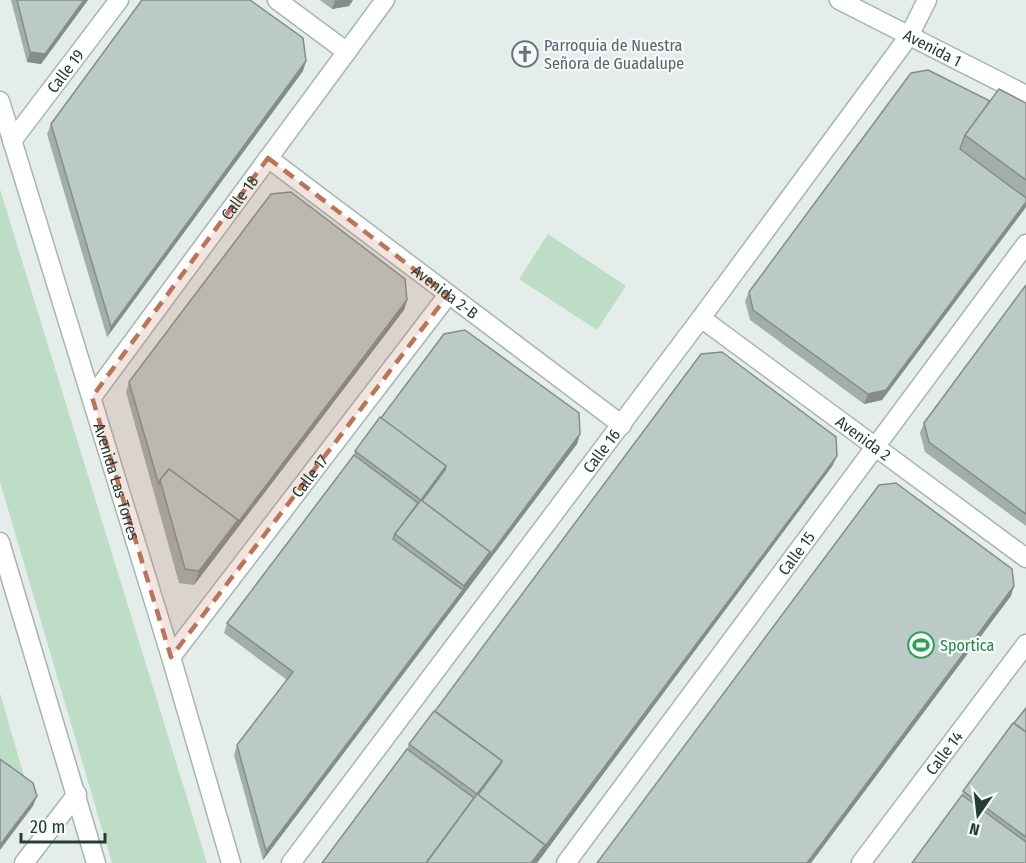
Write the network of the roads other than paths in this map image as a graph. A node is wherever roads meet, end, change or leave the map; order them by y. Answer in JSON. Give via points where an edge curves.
{"nodes":[{"id":1,"x":119,"y":0,"type":"edge"},
{"id":2,"x":277,"y":0,"type":"edge"},
{"id":3,"x":386,"y":0,"type":"edge"},
{"id":4,"x":838,"y":0,"type":"edge"},
{"id":5,"x":927,"y":0,"type":"edge"},
{"id":6,"x":909,"y":36,"type":"junction"},
{"id":7,"x":347,"y":52,"type":"junction"},
{"id":8,"x":1026,"y":95,"type":"edge"},
{"id":9,"x":0,"y":101,"type":"edge"},
{"id":10,"x":12,"y":141,"type":"junction"},
{"id":11,"x":268,"y":158,"type":"junction"},
{"id":12,"x":1026,"y":244,"type":"edge"},
{"id":13,"x":448,"y":295,"type":"junction"},
{"id":14,"x":702,"y":318,"type":"junction"},
{"id":15,"x":92,"y":397,"type":"junction"},
{"id":16,"x":622,"y":425,"type":"junction"},
{"id":17,"x":876,"y":447,"type":"junction"},
{"id":18,"x":0,"y":542,"type":"edge"},
{"id":19,"x":1026,"y":558,"type":"edge"},
{"id":20,"x":1026,"y":644,"type":"edge"},
{"id":21,"x":171,"y":657,"type":"junction"},
{"id":22,"x":77,"y":794,"type":"junction"},
{"id":23,"x":24,"y":863,"type":"edge"},
{"id":24,"x":96,"y":863,"type":"edge"},
{"id":25,"x":231,"y":863,"type":"edge"},
{"id":26,"x":291,"y":863,"type":"edge"},
{"id":27,"x":566,"y":863,"type":"edge"},
{"id":28,"x":861,"y":863,"type":"edge"}],
"edges":[{"from":1,"to":10,"type":"street","name":"Calle 19"},
{"from":2,"to":7,"type":"street"},
{"from":3,"to":7,"type":"street","name":"Calle 18"},
{"from":4,"to":6,"type":"street","name":"Avenida 1"},
{"from":5,"to":6,"type":"street","name":"Calle 16"},
{"from":6,"to":8,"type":"street","name":"Avenida 1"},
{"from":6,"to":14,"type":"street","name":"Calle 16"},
{"from":7,"to":11,"type":"street","name":"Calle 18"},
{"from":9,"to":10,"type":"street","name":"Avenida Las Torres"},
{"from":10,"to":15,"type":"street","name":"Avenida Las Torres"},
{"from":11,"to":13,"type":"street","name":"Avenida 2-B"},
{"from":11,"to":15,"type":"street","name":"Calle 18"},
{"from":12,"to":17,"type":"street","name":"Calle 15"},
{"from":13,"to":16,"type":"street","name":"Avenida 2-B"},
{"from":13,"to":21,"type":"street","name":"Calle 17"},
{"from":14,"to":16,"type":"street","name":"Calle 16"},
{"from":14,"to":17,"type":"street","name":"Avenida 2"},
{"from":15,"to":21,"type":"street","name":"Avenida Las Torres"},
{"from":16,"to":26,"type":"street","name":"Calle 16"},
{"from":17,"to":19,"type":"street","name":"Avenida 2"},
{"from":17,"to":27,"type":"street","name":"Calle 15"},
{"from":18,"to":22,"type":"street"},
{"from":20,"to":28,"type":"street","name":"Calle 14"},
{"from":21,"to":25,"type":"street","name":"Avenida Las Torres"},
{"from":22,"to":23,"type":"street"},
{"from":22,"to":24,"type":"street"}]}
